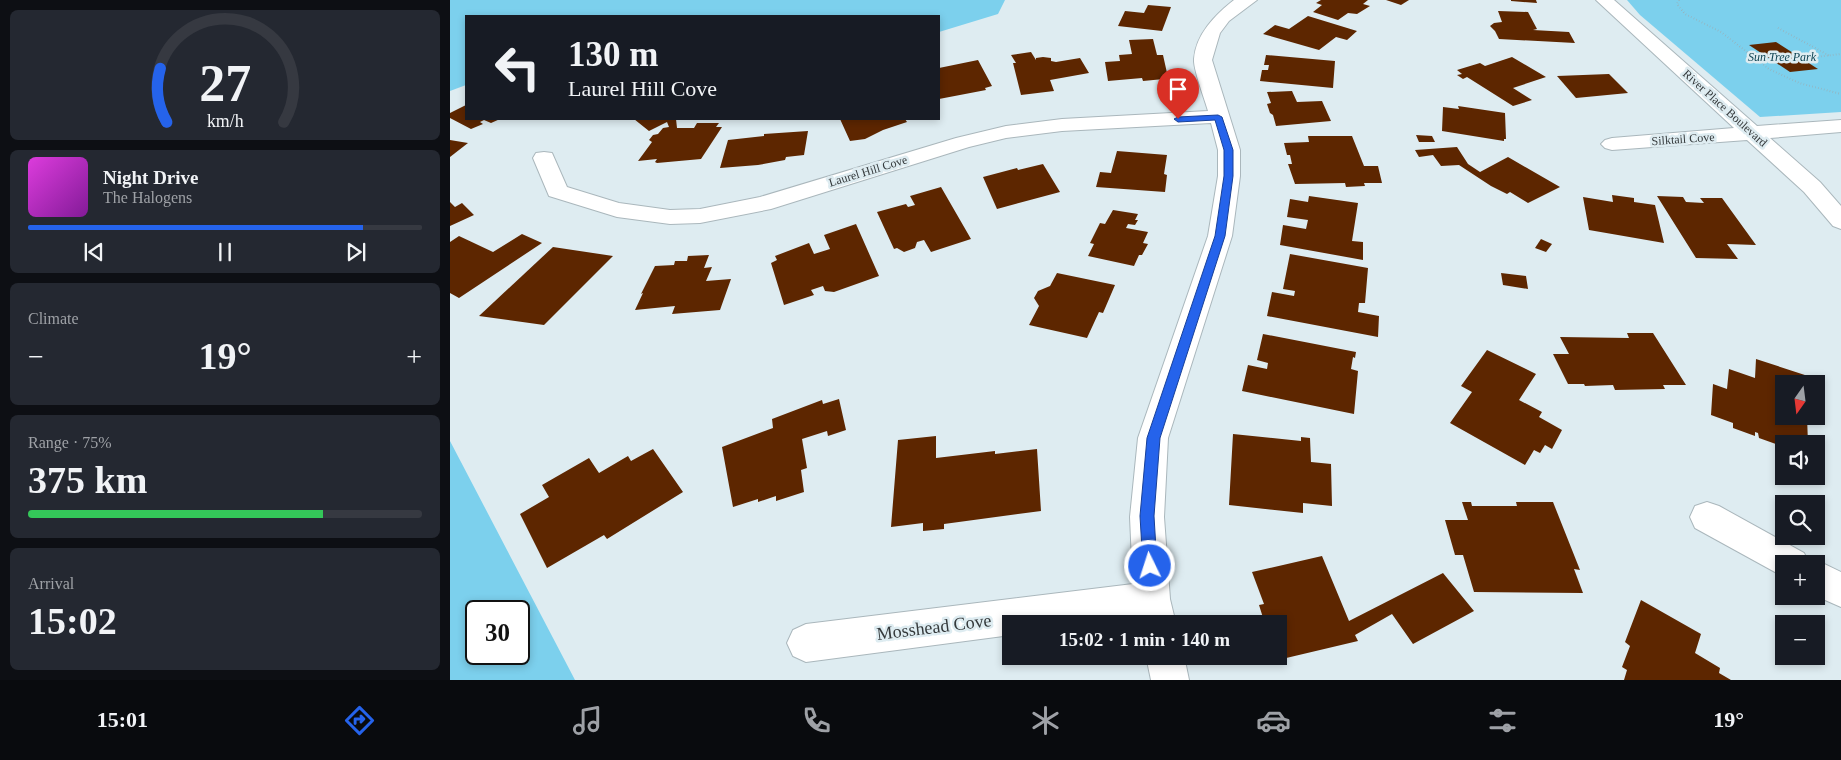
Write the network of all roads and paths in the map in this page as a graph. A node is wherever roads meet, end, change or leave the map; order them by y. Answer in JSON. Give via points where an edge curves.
{"nodes":[{"id":1,"x":1249,"y":0,"type":"edge"},
{"id":2,"x":1604,"y":0,"type":"edge"},
{"id":3,"x":1678,"y":0,"type":"edge"},
{"id":4,"x":1778,"y":28,"type":"dead end"},
{"id":5,"x":1841,"y":54,"type":"edge"},
{"id":6,"x":1830,"y":56,"type":"junction"},
{"id":7,"x":1815,"y":57,"type":"dead end"},
{"id":8,"x":1841,"y":94,"type":"edge"},
{"id":9,"x":1218,"y":117,"type":"junction"},
{"id":10,"x":1841,"y":126,"type":"edge"},
{"id":11,"x":1754,"y":134,"type":"junction"},
{"id":12,"x":1612,"y":144,"type":"dead end"},
{"id":13,"x":544,"y":158,"type":"dead end"},
{"id":14,"x":1841,"y":221,"type":"edge"},
{"id":15,"x":1707,"y":517,"type":"dead end"},
{"id":16,"x":1776,"y":555,"type":"edge"},
{"id":17,"x":1825,"y":582,"type":"edge"},
{"id":18,"x":1841,"y":590,"type":"edge"},
{"id":19,"x":1155,"y":611,"type":"edge"},
{"id":20,"x":806,"y":644,"type":"dead end"},
{"id":21,"x":1167,"y":665,"type":"edge"},
{"id":22,"x":1170,"y":680,"type":"edge"}],
"edges":[{"from":1,"to":9,"type":"street","via":[[1223,17],[1211,32],[1203,60]]},
{"from":2,"to":11,"type":"street","name":"River Place Boulevard"},
{"from":3,"to":8,"type":"path","via":[[1680,10],[1687,16],[1720,31],[1761,64],[1806,87]]},
{"from":4,"to":6,"type":"path"},
{"from":5,"to":6,"type":"path"},
{"from":6,"to":7,"type":"path"},
{"from":9,"to":13,"type":"street","name":"Laurel Hill Cove","via":[[1062,125],[1006,132],[963,142],[763,204],[700,216],[670,217],[617,210],[557,191]]},
{"from":9,"to":19,"type":"street","via":[[1229,150],[1229,176],[1220,236],[1153,438],[1147,516]]},
{"from":10,"to":11,"type":"street","name":"Silktail Cove"},
{"from":11,"to":12,"type":"street","name":"Silktail Cove"},
{"from":11,"to":14,"type":"street","name":"River Place Boulevard","via":[[1812,187]]},
{"from":15,"to":16,"type":"street"},
{"from":17,"to":18,"type":"street"},
{"from":19,"to":20,"type":"street","name":"Mosshead Cove"},
{"from":21,"to":22,"type":"street"}]}
